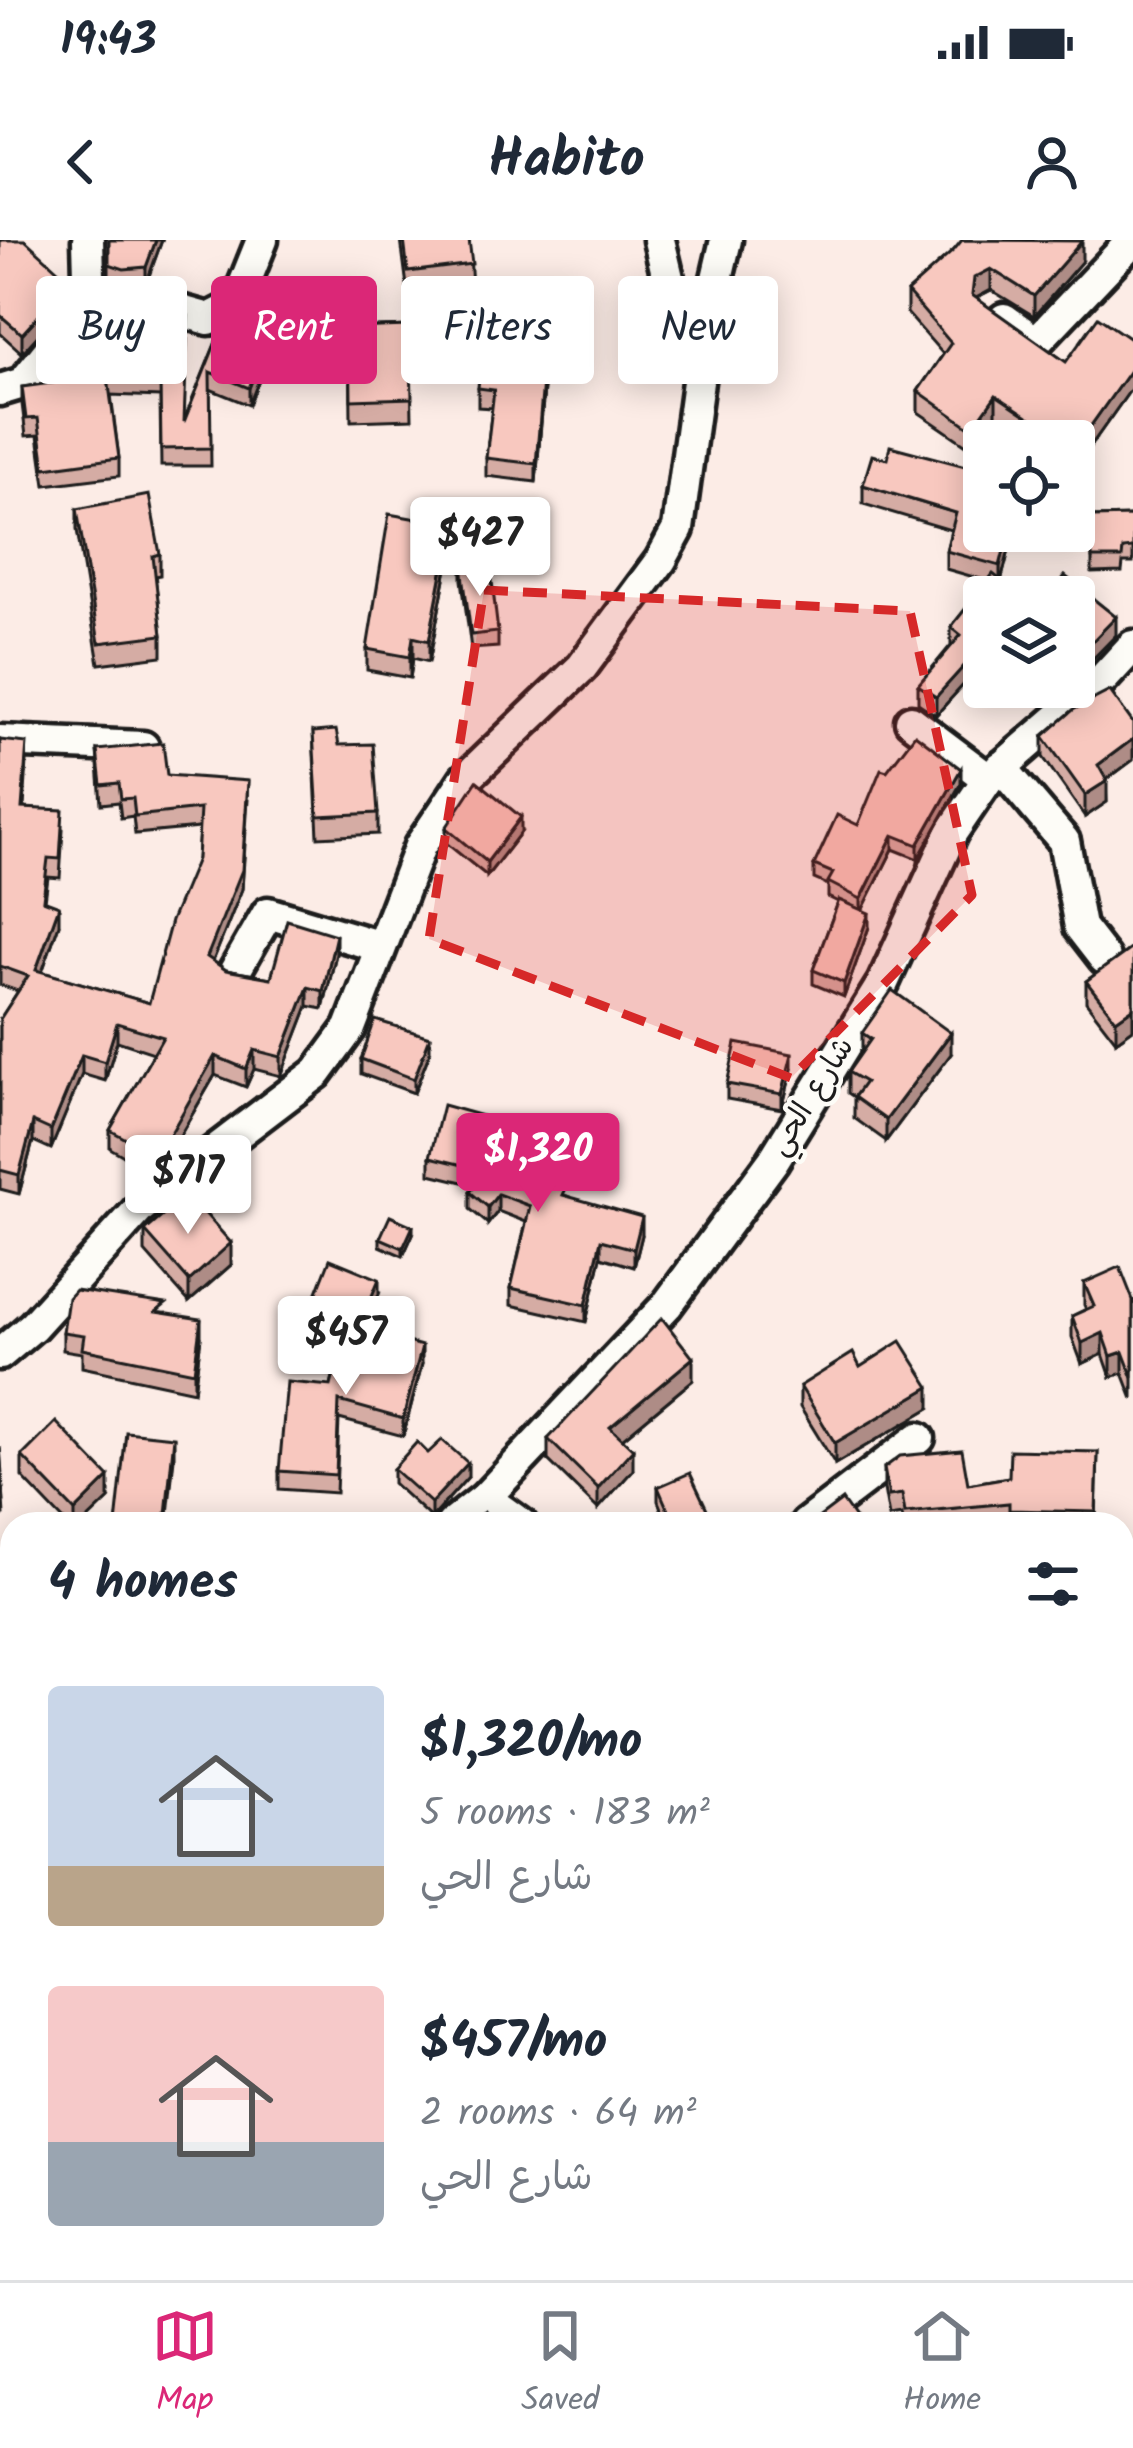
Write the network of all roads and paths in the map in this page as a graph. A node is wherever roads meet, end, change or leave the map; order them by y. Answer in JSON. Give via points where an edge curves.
{"nodes":[{"id":1,"x":88,"y":240,"type":"edge"},
{"id":2,"x":262,"y":240,"type":"edge"},
{"id":3,"x":659,"y":240,"type":"edge"},
{"id":4,"x":726,"y":240,"type":"edge"},
{"id":5,"x":1133,"y":240,"type":"edge"},
{"id":6,"x":90,"y":276,"type":"edge"},
{"id":7,"x":668,"y":276,"type":"edge"},
{"id":8,"x":718,"y":276,"type":"edge"},
{"id":9,"x":990,"y":309,"type":"edge"},
{"id":10,"x":187,"y":313,"type":"edge"},
{"id":11,"x":36,"y":372,"type":"edge"},
{"id":12,"x":698,"y":384,"type":"edge"},
{"id":13,"x":0,"y":390,"type":"edge"},
{"id":14,"x":1133,"y":646,"type":"edge"},
{"id":15,"x":910,"y":721,"type":"dead end"},
{"id":16,"x":0,"y":741,"type":"edge"},
{"id":17,"x":143,"y":747,"type":"edge"},
{"id":18,"x":994,"y":773,"type":"junction"},
{"id":19,"x":378,"y":946,"type":"junction"},
{"id":20,"x":1104,"y":958,"type":"dead end"},
{"id":21,"x":235,"y":971,"type":"edge"},
{"id":22,"x":0,"y":1354,"type":"edge"},
{"id":23,"x":919,"y":1438,"type":"dead end"},
{"id":24,"x":485,"y":1498,"type":"junction"},
{"id":25,"x":467,"y":1512,"type":"edge"},
{"id":26,"x":504,"y":1512,"type":"edge"},
{"id":27,"x":822,"y":1512,"type":"edge"}],
"edges":[{"from":1,"to":6,"type":"street"},
{"from":2,"to":10,"type":"street","via":[[236,305],[209,319]]},
{"from":3,"to":7,"type":"street"},
{"from":4,"to":8,"type":"street"},
{"from":5,"to":9,"type":"street","via":[[1036,342]]},
{"from":11,"to":13,"type":"street"},
{"from":12,"to":19,"type":"street","via":[[678,529],[582,667],[465,779],[421,845]]},
{"from":14,"to":18,"type":"street","name":"شارع الحي"},
{"from":15,"to":18,"type":"street"},
{"from":16,"to":17,"type":"street"},
{"from":18,"to":20,"type":"street","via":[[1064,842],[1080,927]]},
{"from":18,"to":24,"type":"street","name":"شارع الحي","via":[[952,832],[883,983],[773,1161],[667,1305]]},
{"from":19,"to":21,"type":"street","via":[[268,913]]},
{"from":19,"to":22,"type":"street","via":[[350,1028],[317,1073],[141,1207]]},
{"from":23,"to":27,"type":"street"},
{"from":24,"to":25,"type":"street","name":"شارع الحي"},
{"from":24,"to":26,"type":"street"}]}
